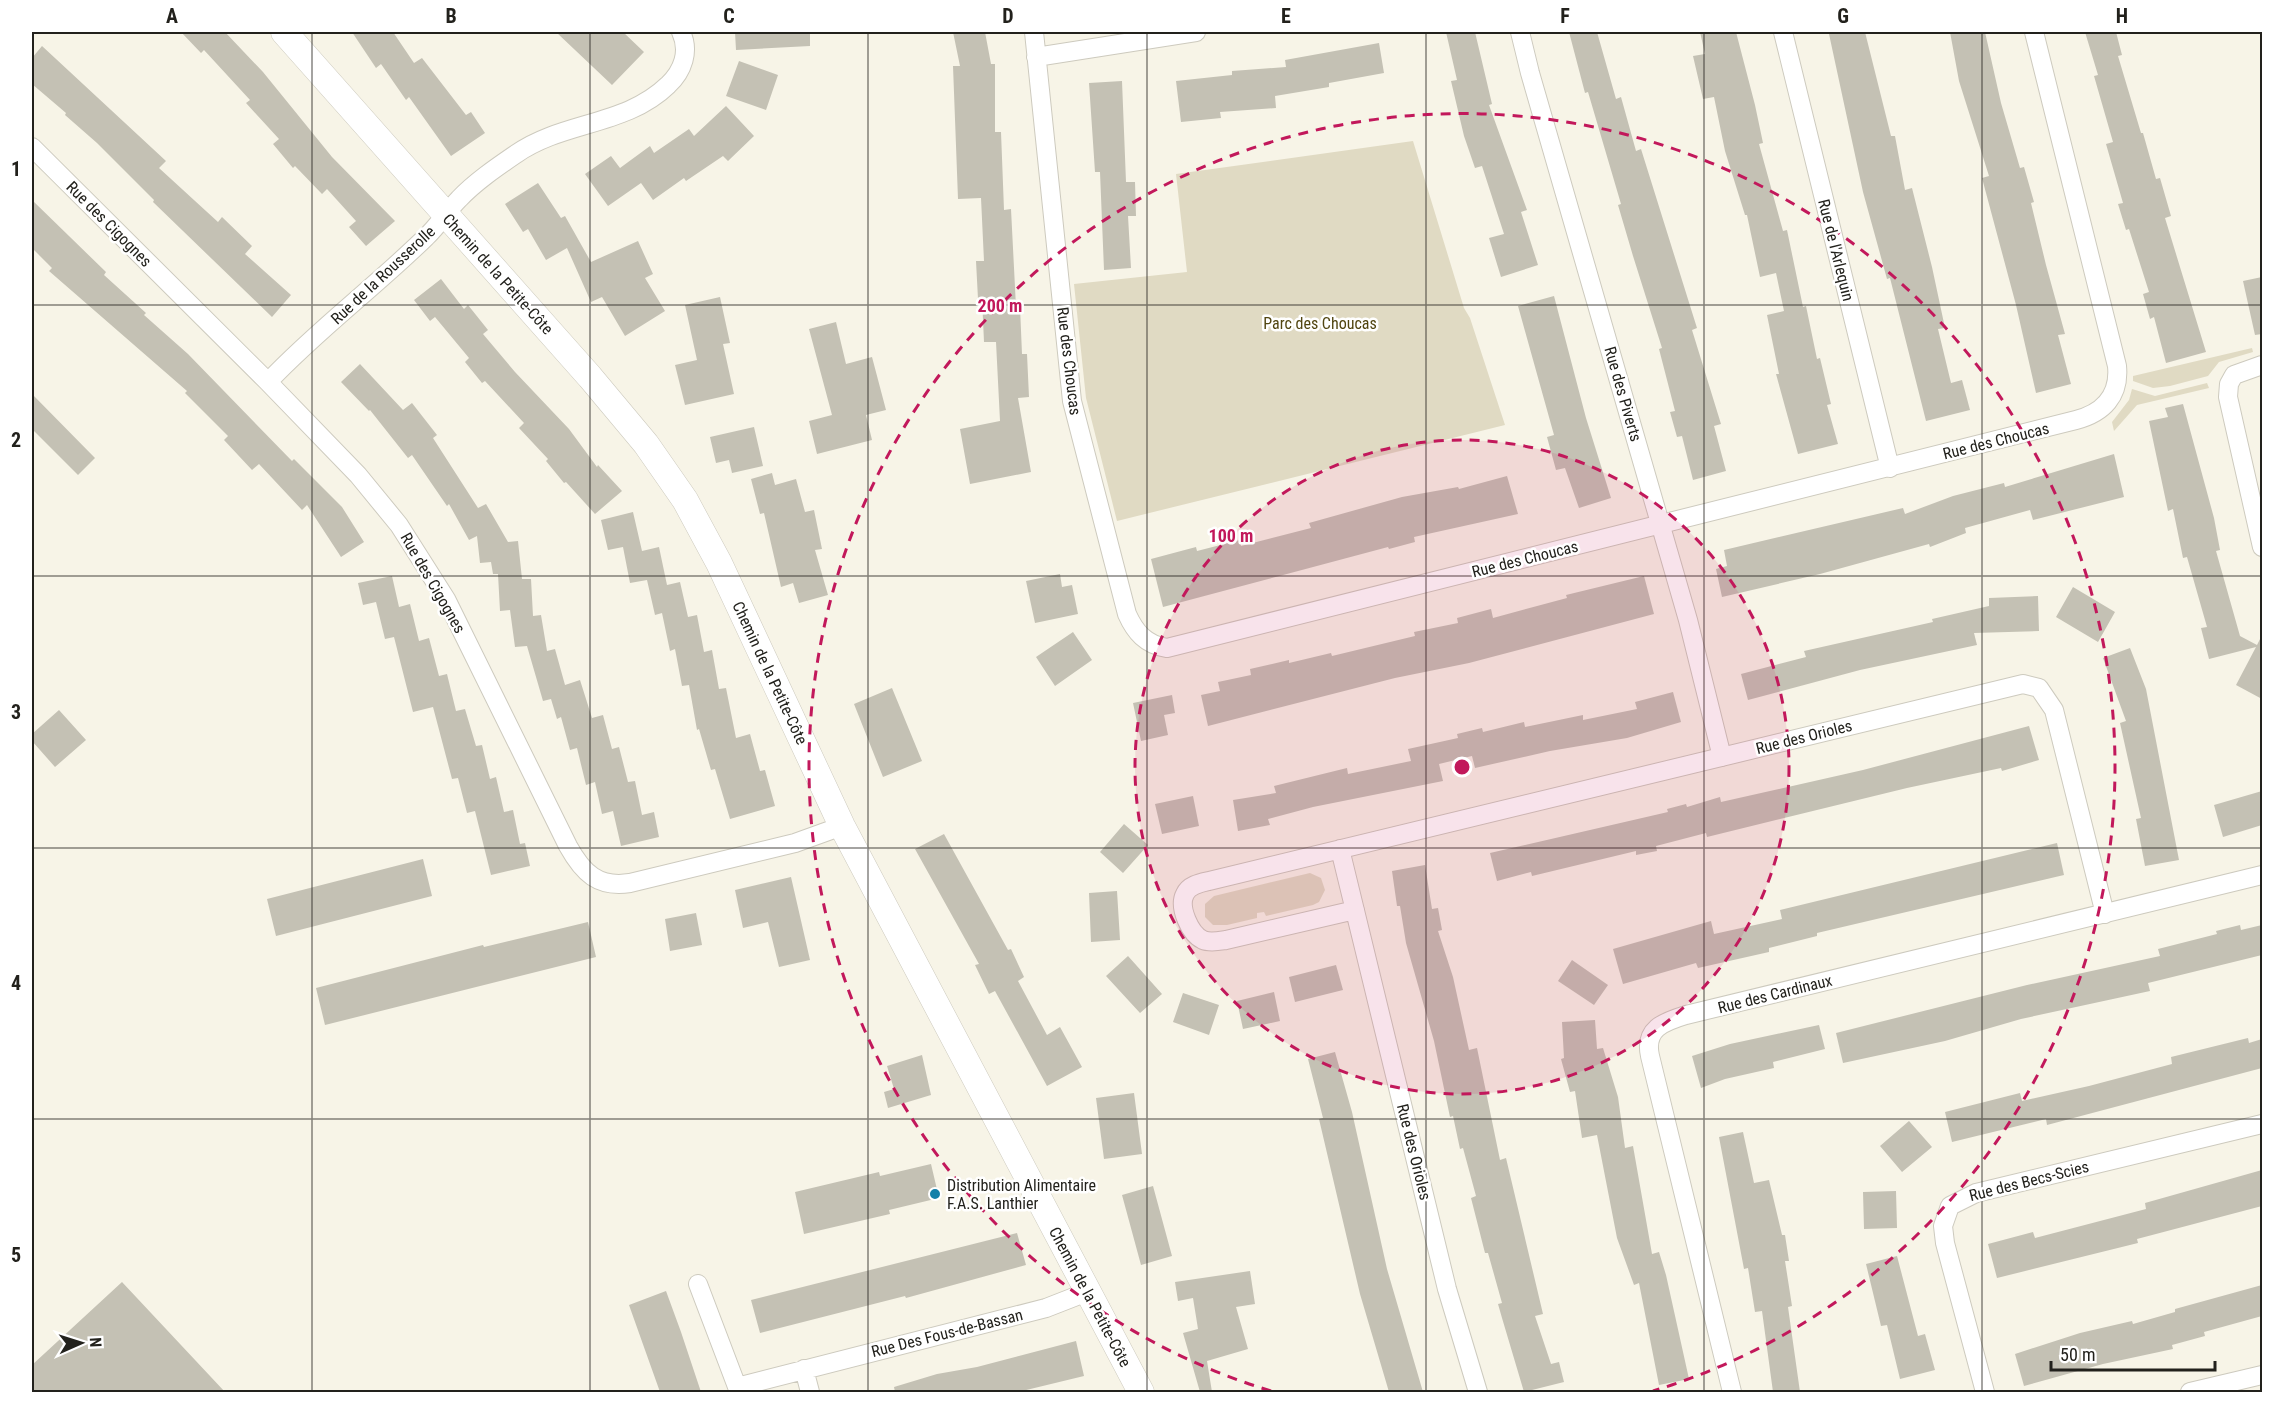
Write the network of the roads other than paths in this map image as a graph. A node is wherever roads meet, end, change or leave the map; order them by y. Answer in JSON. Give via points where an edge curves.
{"nodes":[{"id":1,"x":284,"y":32,"type":"edge"},
{"id":2,"x":681,"y":32,"type":"edge"},
{"id":3,"x":1034,"y":32,"type":"edge"},
{"id":4,"x":1196,"y":32,"type":"edge"},
{"id":5,"x":1520,"y":32,"type":"edge"},
{"id":6,"x":1783,"y":32,"type":"edge"},
{"id":7,"x":2034,"y":32,"type":"edge"},
{"id":8,"x":1036,"y":57,"type":"junction"},
{"id":9,"x":32,"y":147,"type":"edge"},
{"id":10,"x":446,"y":215,"type":"junction"},
{"id":11,"x":2262,"y":365,"type":"edge"},
{"id":12,"x":268,"y":382,"type":"junction"},
{"id":13,"x":1890,"y":468,"type":"junction"},
{"id":14,"x":1660,"y":525,"type":"junction"},
{"id":15,"x":2262,"y":547,"type":"edge"},
{"id":16,"x":1722,"y":757,"type":"junction"},
{"id":17,"x":842,"y":826,"type":"junction"},
{"id":18,"x":1340,"y":849,"type":"junction"},
{"id":19,"x":2262,"y":875,"type":"edge"},
{"id":20,"x":1355,"y":910,"type":"junction"},
{"id":21,"x":2105,"y":914,"type":"junction"},
{"id":22,"x":2262,"y":1124,"type":"edge"},
{"id":23,"x":698,"y":1284,"type":"dead end"},
{"id":24,"x":1087,"y":1292,"type":"junction"},
{"id":25,"x":804,"y":1369,"type":"junction"},
{"id":26,"x":2262,"y":1375,"type":"edge"},
{"id":27,"x":738,"y":1390,"type":"edge"},
{"id":28,"x":810,"y":1392,"type":"edge"},
{"id":29,"x":1141,"y":1392,"type":"edge"},
{"id":30,"x":1478,"y":1392,"type":"edge"},
{"id":31,"x":1732,"y":1392,"type":"edge"},
{"id":32,"x":1985,"y":1392,"type":"edge"},
{"id":33,"x":2190,"y":1392,"type":"edge"}],
"edges":[{"from":1,"to":10,"type":"street","name":"Chemin de la Petite-Côte"},
{"from":2,"to":10,"type":"street","name":"Rue de la Rousserolle","via":[[685,43],[683,64],[659,93],[631,110],[526,147],[468,190]]},
{"from":3,"to":8,"type":"street","name":"Rue des Choucas"},
{"from":4,"to":8,"type":"street"},
{"from":5,"to":14,"type":"street","name":"Rue des Piverts"},
{"from":6,"to":13,"type":"street","name":"Rue de l'Arlequin"},
{"from":7,"to":13,"type":"street","name":"Rue des Choucas","via":[[2115,354],[2116,387],[2109,402],[2088,417]]},
{"from":8,"to":14,"type":"street","name":"Rue des Choucas","via":[[1072,401],[1127,614],[1139,635],[1152,644],[1174,647]]},
{"from":9,"to":12,"type":"street","name":"Rue des Cigognes"},
{"from":10,"to":12,"type":"street","name":"Rue de la Rousserolle","via":[[426,238]]},
{"from":10,"to":17,"type":"street","name":"Chemin de la Petite-Côte","via":[[590,377],[646,444],[678,490],[719,563]]},
{"from":11,"to":15,"type":"street","via":[[2234,375],[2228,397]]},
{"from":12,"to":17,"type":"street","name":"Rue des Cigognes","via":[[371,490],[412,544],[446,599],[573,856],[594,880],[613,885],[630,883],[795,843]]},
{"from":13,"to":14,"type":"street","name":"Rue des Choucas"},
{"from":14,"to":16,"type":"street","name":"Rue des Piverts"},
{"from":16,"to":18,"type":"street","name":"Rue des Orioles"},
{"from":16,"to":21,"type":"street","name":"Rue des Orioles","via":[[2014,685],[2039,688],[2051,702],[2058,722]]},
{"from":17,"to":24,"type":"street","name":"Chemin de la Petite-Côte"},
{"from":18,"to":20,"type":"street","name":"Rue des Orioles"},
{"from":18,"to":20,"type":"street","name":"Rue des Orioles","via":[[1199,884],[1184,895],[1184,908],[1197,936],[1209,942]]},
{"from":19,"to":21,"type":"street","name":"Rue des Cardinaux"},
{"from":20,"to":30,"type":"street","name":"Rue des Orioles","via":[[1447,1289]]},
{"from":21,"to":31,"type":"street","name":"Rue des Cardinaux","via":[[1686,1015],[1652,1031],[1648,1042],[1650,1056]]},
{"from":22,"to":32,"type":"street","name":"Rue des Becs-Scies","via":[[1955,1201],[1944,1218],[1944,1234]]},
{"from":23,"to":27,"type":"street","name":"Rue Des Fous-de-Bassan"},
{"from":24,"to":25,"type":"street","name":"Rue Des Fous-de-Bassan","via":[[1046,1308]]},
{"from":24,"to":29,"type":"street","name":"Chemin de la Petite-Côte"},
{"from":25,"to":27,"type":"street","name":"Rue Des Fous-de-Bassan"},
{"from":25,"to":28,"type":"street"},
{"from":26,"to":33,"type":"street"}]}
